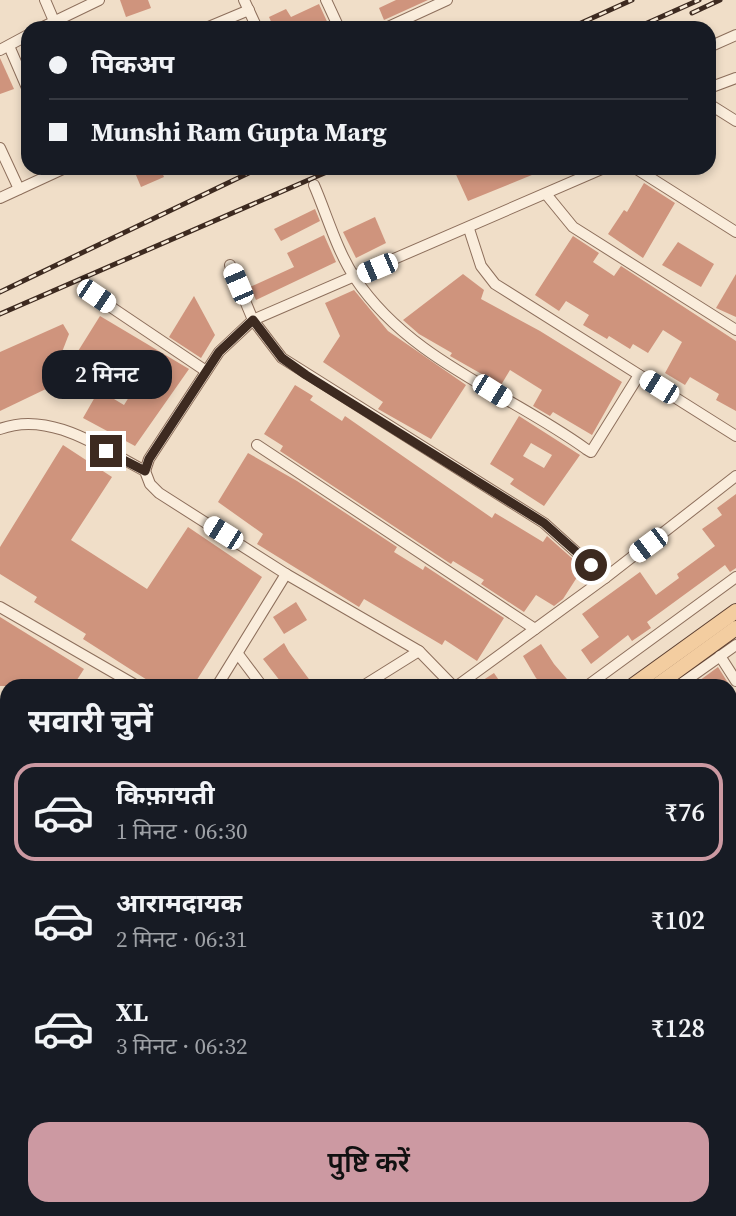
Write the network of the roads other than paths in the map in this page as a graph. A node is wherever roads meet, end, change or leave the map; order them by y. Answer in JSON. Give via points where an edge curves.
{"nodes":[{"id":1,"x":45,"y":0,"type":"edge"},
{"id":2,"x":99,"y":0,"type":"edge"},
{"id":3,"x":326,"y":0,"type":"edge"},
{"id":4,"x":447,"y":0,"type":"edge"},
{"id":5,"x":246,"y":5,"type":"edge"},
{"id":6,"x":423,"y":5,"type":"edge"},
{"id":7,"x":55,"y":21,"type":"edge"},
{"id":8,"x":61,"y":21,"type":"edge"},
{"id":9,"x":218,"y":21,"type":"edge"},
{"id":10,"x":254,"y":21,"type":"edge"},
{"id":11,"x":336,"y":21,"type":"edge"},
{"id":12,"x":397,"y":21,"type":"edge"},
{"id":13,"x":736,"y":35,"type":"edge"},
{"id":14,"x":21,"y":39,"type":"edge"},
{"id":15,"x":716,"y":44,"type":"edge"},
{"id":16,"x":4,"y":48,"type":"edge"},
{"id":17,"x":21,"y":78,"type":"edge"},
{"id":18,"x":736,"y":78,"type":"edge"},
{"id":19,"x":716,"y":85,"type":"edge"},
{"id":20,"x":716,"y":108,"type":"edge"},
{"id":21,"x":736,"y":121,"type":"edge"},
{"id":22,"x":0,"y":148,"type":"edge"},
{"id":23,"x":50,"y":175,"type":"edge"},
{"id":24,"x":588,"y":175,"type":"edge"},
{"id":25,"x":646,"y":175,"type":"edge"},
{"id":26,"x":314,"y":185,"type":"dead end"},
{"id":27,"x":19,"y":189,"type":"junction"},
{"id":28,"x":546,"y":194,"type":"junction"},
{"id":29,"x":0,"y":198,"type":"edge"},
{"id":30,"x":469,"y":229,"type":"junction"},
{"id":31,"x":736,"y":232,"type":"edge"},
{"id":32,"x":230,"y":265,"type":"dead end"},
{"id":33,"x":354,"y":277,"type":"junction"},
{"id":34,"x":96,"y":296,"type":"dead end"},
{"id":35,"x":253,"y":320,"type":"junction"},
{"id":36,"x":736,"y":330,"type":"edge"},
{"id":37,"x":206,"y":370,"type":"junction"},
{"id":38,"x":639,"y":375,"type":"junction"},
{"id":39,"x":0,"y":429,"type":"edge"},
{"id":40,"x":736,"y":436,"type":"edge"},
{"id":41,"x":257,"y":445,"type":"dead end"},
{"id":42,"x":145,"y":471,"type":"junction"},
{"id":43,"x":736,"y":478,"type":"edge"},
{"id":44,"x":286,"y":574,"type":"junction"},
{"id":45,"x":736,"y":577,"type":"edge"},
{"id":46,"x":605,"y":578,"type":"junction"},
{"id":47,"x":0,"y":607,"type":"edge"},
{"id":48,"x":736,"y":611,"type":"edge"},
{"id":49,"x":736,"y":628,"type":"edge"},
{"id":50,"x":535,"y":629,"type":"junction"},
{"id":51,"x":736,"y":645,"type":"edge"},
{"id":52,"x":419,"y":651,"type":"junction"},
{"id":53,"x":237,"y":654,"type":"junction"},
{"id":54,"x":720,"y":656,"type":"junction"},
{"id":55,"x":125,"y":679,"type":"edge"},
{"id":56,"x":221,"y":679,"type":"edge"},
{"id":57,"x":256,"y":679,"type":"edge"},
{"id":58,"x":374,"y":679,"type":"edge"},
{"id":59,"x":449,"y":679,"type":"edge"},
{"id":60,"x":465,"y":679,"type":"edge"},
{"id":61,"x":597,"y":679,"type":"edge"},
{"id":62,"x":642,"y":679,"type":"edge"},
{"id":63,"x":666,"y":679,"type":"edge"},
{"id":64,"x":693,"y":679,"type":"edge"},
{"id":65,"x":735,"y":679,"type":"edge"}],
"edges":[{"from":1,"to":7,"type":"street"},
{"from":2,"to":8,"type":"street"},
{"from":3,"to":11,"type":"street"},
{"from":4,"to":6,"type":"street"},
{"from":5,"to":9,"type":"street"},
{"from":5,"to":10,"type":"street"},
{"from":6,"to":12,"type":"street"},
{"from":13,"to":15,"type":"street"},
{"from":14,"to":16,"type":"street"},
{"from":16,"to":17,"type":"street"},
{"from":18,"to":19,"type":"street"},
{"from":20,"to":21,"type":"street"},
{"from":22,"to":27,"type":"street"},
{"from":23,"to":27,"type":"street"},
{"from":24,"to":28,"type":"street"},
{"from":25,"to":31,"type":"street"},
{"from":26,"to":33,"type":"street"},
{"from":27,"to":29,"type":"street"},
{"from":28,"to":30,"type":"street"},
{"from":28,"to":36,"type":"street","via":[[573,227]]},
{"from":30,"to":33,"type":"street"},
{"from":30,"to":38,"type":"street","via":[[481,266],[495,284]]},
{"from":32,"to":35,"type":"street"},
{"from":33,"to":35,"type":"street"},
{"from":33,"to":38,"type":"street","via":[[391,321],[419,345],[591,452]]},
{"from":34,"to":37,"type":"street"},
{"from":35,"to":37,"type":"street","via":[[229,340]]},
{"from":35,"to":46,"type":"street","via":[[282,358],[544,523]]},
{"from":37,"to":42,"type":"street"},
{"from":38,"to":40,"type":"street"},
{"from":39,"to":42,"type":"street","via":[[30,421],[56,426]]},
{"from":41,"to":50,"type":"street"},
{"from":42,"to":44,"type":"street","via":[[159,493]]},
{"from":43,"to":46,"type":"street"},
{"from":44,"to":52,"type":"street"},
{"from":44,"to":53,"type":"street"},
{"from":45,"to":61,"type":"street"},
{"from":46,"to":50,"type":"street"},
{"from":47,"to":55,"type":"street"},
{"from":48,"to":62,"type":"main road"},
{"from":49,"to":63,"type":"main road"},
{"from":50,"to":60,"type":"street"},
{"from":51,"to":54,"type":"street"},
{"from":52,"to":58,"type":"street"},
{"from":52,"to":59,"type":"street"},
{"from":53,"to":56,"type":"street"},
{"from":53,"to":57,"type":"street"},
{"from":54,"to":64,"type":"street"},
{"from":54,"to":65,"type":"street"}]}
